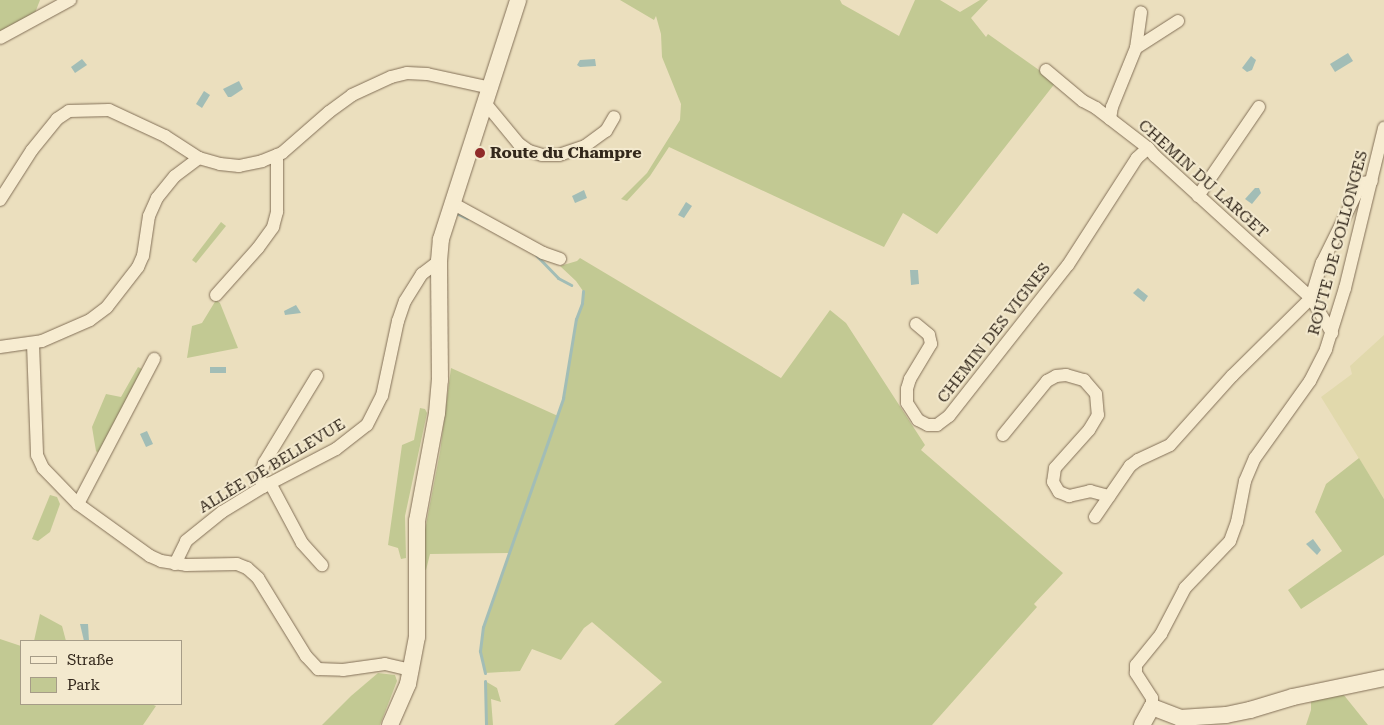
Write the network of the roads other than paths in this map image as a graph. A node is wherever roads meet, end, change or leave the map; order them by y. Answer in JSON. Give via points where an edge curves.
{"nodes":[{"id":1,"x":70,"y":0,"type":"edge"},
{"id":2,"x":518,"y":0,"type":"edge"},
{"id":3,"x":1140,"y":12,"type":"dead end"},
{"id":4,"x":1178,"y":21,"type":"dead end"},
{"id":5,"x":0,"y":38,"type":"edge"},
{"id":6,"x":1136,"y":48,"type":"junction"},
{"id":7,"x":1046,"y":70,"type":"dead end"},
{"id":8,"x":488,"y":96,"type":"junction"},
{"id":9,"x":1259,"y":107,"type":"dead end"},
{"id":10,"x":614,"y":117,"type":"dead end"},
{"id":11,"x":1110,"y":120,"type":"junction"},
{"id":12,"x":1384,"y":128,"type":"edge"},
{"id":13,"x":1148,"y":148,"type":"junction"},
{"id":14,"x":277,"y":155,"type":"junction"},
{"id":15,"x":199,"y":158,"type":"junction"},
{"id":16,"x":1372,"y":181,"type":"junction"},
{"id":17,"x":1198,"y":196,"type":"junction"},
{"id":18,"x":0,"y":200,"type":"edge"},
{"id":19,"x":452,"y":203,"type":"junction"},
{"id":20,"x":560,"y":259,"type":"dead end"},
{"id":21,"x":439,"y":261,"type":"junction"},
{"id":22,"x":216,"y":295,"type":"dead end"},
{"id":23,"x":1311,"y":298,"type":"junction"},
{"id":24,"x":916,"y":324,"type":"dead end"},
{"id":25,"x":1332,"y":333,"type":"junction"},
{"id":26,"x":33,"y":344,"type":"junction"},
{"id":27,"x":0,"y":347,"type":"edge"},
{"id":28,"x":154,"y":359,"type":"dead end"},
{"id":29,"x":317,"y":376,"type":"dead end"},
{"id":30,"x":1003,"y":435,"type":"dead end"},
{"id":31,"x":266,"y":485,"type":"junction"},
{"id":32,"x":1109,"y":496,"type":"junction"},
{"id":33,"x":78,"y":504,"type":"junction"},
{"id":34,"x":1095,"y":517,"type":"dead end"},
{"id":35,"x":175,"y":564,"type":"junction"},
{"id":36,"x":322,"y":565,"type":"dead end"},
{"id":37,"x":412,"y":670,"type":"junction"},
{"id":38,"x":1384,"y":678,"type":"edge"},
{"id":39,"x":1152,"y":707,"type":"junction"},
{"id":40,"x":390,"y":725,"type":"edge"},
{"id":41,"x":1142,"y":725,"type":"edge"}],
"edges":[{"from":1,"to":5,"type":"street"},
{"from":2,"to":8,"type":"street"},
{"from":3,"to":6,"type":"street"},
{"from":4,"to":6,"type":"street"},
{"from":6,"to":11,"type":"street","via":[[1112,107]]},
{"from":7,"to":11,"type":"street","name":"CHEMIN DU LARGET"},
{"from":8,"to":10,"type":"street","via":[[519,144],[542,156],[559,155],[585,146],[606,131]]},
{"from":8,"to":14,"type":"street","via":[[427,74],[407,73],[391,77],[352,96]]},
{"from":8,"to":19,"type":"street"},
{"from":9,"to":17,"type":"street"},
{"from":11,"to":13,"type":"street","name":"CHEMIN DU LARGET"},
{"from":12,"to":16,"type":"street","name":"ROUTE DE COLLONGES"},
{"from":13,"to":17,"type":"street","name":"CHEMIN DU LARGET"},
{"from":13,"to":24,"type":"street","name":"CHEMIN DES VIGNES","via":[[1137,158],[1068,265],[949,416],[937,425],[926,425],[918,420],[907,403],[910,379],[931,344],[929,335]]},
{"from":14,"to":15,"type":"street","via":[[239,166]]},
{"from":14,"to":22,"type":"street","via":[[277,212],[273,226]]},
{"from":15,"to":18,"type":"street","via":[[165,136],[119,113],[99,109],[69,111],[57,119],[32,150]]},
{"from":15,"to":26,"type":"street","via":[[175,176],[157,198],[149,216],[141,261],[113,300],[90,320]]},
{"from":16,"to":23,"type":"street","via":[[1363,183],[1358,190],[1322,262]]},
{"from":16,"to":25,"type":"street","name":"ROUTE DE COLLONGES"},
{"from":17,"to":23,"type":"street","name":"CHEMIN DU LARGET"},
{"from":19,"to":20,"type":"street"},
{"from":19,"to":21,"type":"street","via":[[441,239]]},
{"from":21,"to":31,"type":"street","name":"ALLÉE DE BELLEVUE","via":[[422,274],[405,301],[382,396],[367,425],[336,449]]},
{"from":21,"to":37,"type":"street","via":[[440,380],[417,521],[418,620]]},
{"from":23,"to":25,"type":"street","name":"CHEMIN DU LARGET"},
{"from":23,"to":32,"type":"street","via":[[1225,383],[1170,444],[1133,463]]},
{"from":25,"to":39,"type":"street","name":"ROUTE DE COLLONGES","via":[[1310,381],[1251,466],[1230,541],[1185,588],[1161,634],[1136,668],[1152,698]]},
{"from":26,"to":27,"type":"street"},
{"from":26,"to":33,"type":"street","via":[[37,455],[43,468]]},
{"from":28,"to":33,"type":"street"},
{"from":29,"to":31,"type":"street","via":[[264,463],[260,477]]},
{"from":30,"to":32,"type":"street","via":[[1047,381],[1066,375],[1084,380],[1096,394],[1097,418],[1055,468],[1053,482],[1056,489],[1065,495],[1075,496],[1090,491]]},
{"from":31,"to":35,"type":"street","name":"ALLÉE DE BELLEVUE","via":[[191,535],[182,546]]},
{"from":31,"to":36,"type":"street","via":[[302,544]]},
{"from":32,"to":34,"type":"street"},
{"from":33,"to":35,"type":"street","via":[[150,556]]},
{"from":35,"to":37,"type":"street","via":[[237,564],[247,568],[258,578],[306,656],[318,669],[332,671],[385,664]]},
{"from":37,"to":40,"type":"street"},
{"from":38,"to":39,"type":"street","via":[[1226,715],[1180,718]]},
{"from":39,"to":41,"type":"street"}]}
